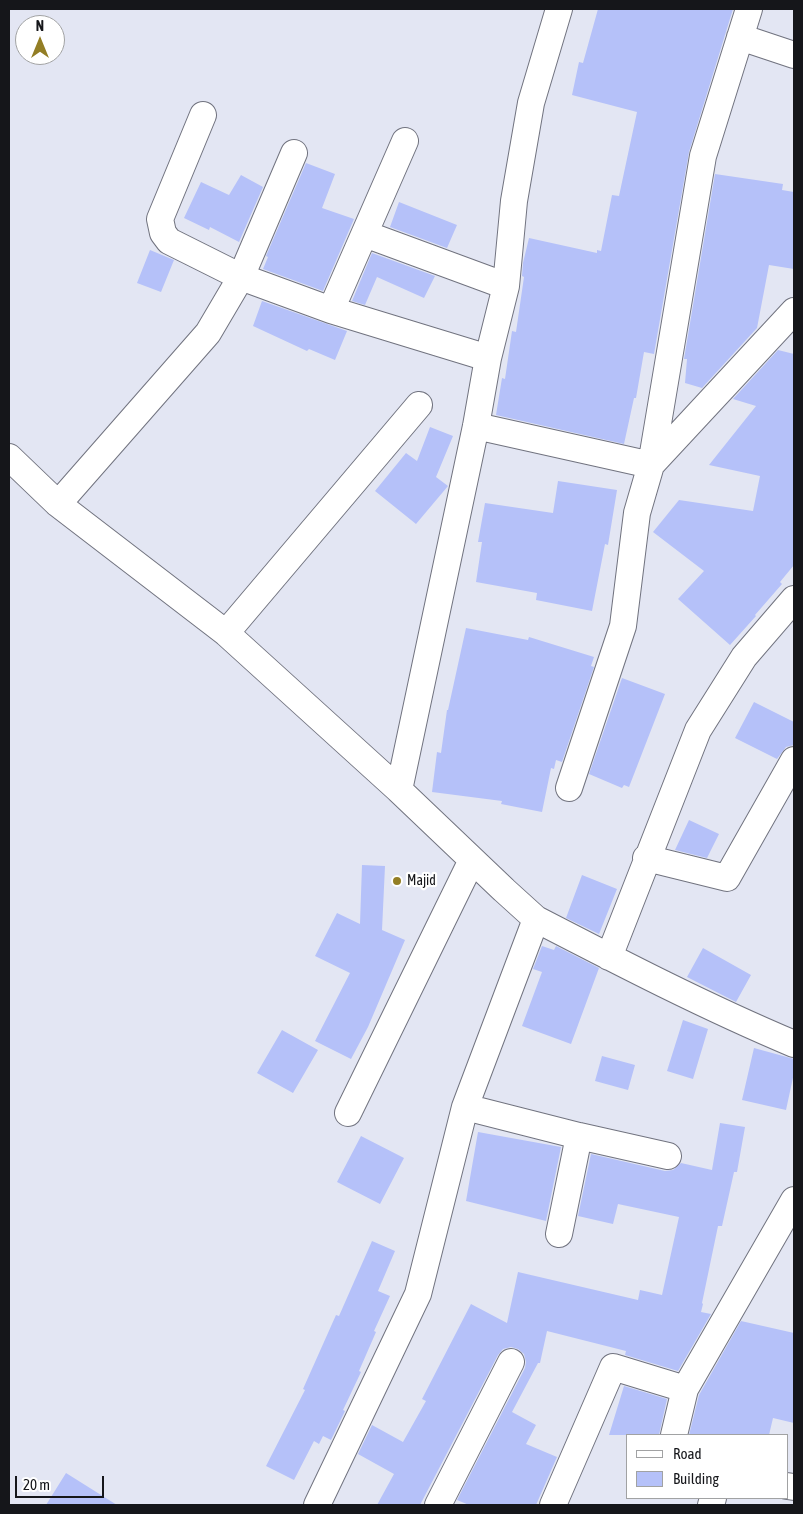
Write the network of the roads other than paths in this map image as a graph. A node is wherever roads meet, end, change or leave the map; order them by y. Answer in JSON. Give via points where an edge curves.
{"nodes":[{"id":1,"x":559,"y":9,"type":"edge"},
{"id":2,"x":749,"y":9,"type":"edge"},
{"id":3,"x":740,"y":37,"type":"junction"},
{"id":4,"x":794,"y":55,"type":"edge"},
{"id":5,"x":204,"y":116,"type":"dead end"},
{"id":6,"x":405,"y":142,"type":"dead end"},
{"id":7,"x":294,"y":153,"type":"dead end"},
{"id":8,"x":365,"y":234,"type":"junction"},
{"id":9,"x":241,"y":277,"type":"junction"},
{"id":10,"x":506,"y":286,"type":"junction"},
{"id":11,"x":331,"y":310,"type":"junction"},
{"id":12,"x":794,"y":311,"type":"edge"},
{"id":13,"x":488,"y":358,"type":"junction"},
{"id":14,"x":419,"y":405,"type":"dead end"},
{"id":15,"x":476,"y":426,"type":"junction"},
{"id":16,"x":9,"y":457,"type":"edge"},
{"id":17,"x":651,"y":465,"type":"junction"},
{"id":18,"x":58,"y":504,"type":"junction"},
{"id":19,"x":794,"y":599,"type":"edge"},
{"id":20,"x":226,"y":633,"type":"junction"},
{"id":21,"x":794,"y":760,"type":"edge"},
{"id":22,"x":569,"y":788,"type":"dead end"},
{"id":23,"x":399,"y":790,"type":"junction"},
{"id":24,"x":646,"y":858,"type":"junction"},
{"id":25,"x":472,"y":860,"type":"junction"},
{"id":26,"x":536,"y":918,"type":"junction"},
{"id":27,"x":609,"y":957,"type":"junction"},
{"id":28,"x":794,"y":1044,"type":"edge"},
{"id":29,"x":465,"y":1107,"type":"junction"},
{"id":30,"x":348,"y":1113,"type":"dead end"},
{"id":31,"x":579,"y":1136,"type":"junction"},
{"id":32,"x":668,"y":1156,"type":"dead end"},
{"id":33,"x":794,"y":1200,"type":"edge"},
{"id":34,"x":559,"y":1234,"type":"dead end"},
{"id":35,"x":512,"y":1362,"type":"dead end"},
{"id":36,"x":685,"y":1389,"type":"junction"},
{"id":37,"x":674,"y":1434,"type":"edge"},
{"id":38,"x":317,"y":1505,"type":"edge"},
{"id":39,"x":438,"y":1505,"type":"edge"},
{"id":40,"x":553,"y":1505,"type":"edge"}],
"edges":[{"from":1,"to":10,"type":"street","via":[[531,103],[514,201]]},
{"from":2,"to":3,"type":"street"},
{"from":3,"to":4,"type":"street"},
{"from":3,"to":17,"type":"street","via":[[703,156]]},
{"from":5,"to":9,"type":"street","via":[[160,219],[163,233],[169,241]]},
{"from":6,"to":8,"type":"street"},
{"from":7,"to":9,"type":"street"},
{"from":8,"to":10,"type":"street"},
{"from":8,"to":11,"type":"street"},
{"from":9,"to":11,"type":"street"},
{"from":9,"to":18,"type":"street","via":[[208,333]]},
{"from":10,"to":13,"type":"street"},
{"from":11,"to":13,"type":"street"},
{"from":12,"to":17,"type":"street"},
{"from":13,"to":15,"type":"street"},
{"from":14,"to":20,"type":"street"},
{"from":15,"to":17,"type":"street"},
{"from":15,"to":23,"type":"street"},
{"from":16,"to":18,"type":"street"},
{"from":17,"to":22,"type":"street","via":[[636,513],[623,626]]},
{"from":18,"to":20,"type":"street"},
{"from":19,"to":24,"type":"street","via":[[744,657],[698,730]]},
{"from":20,"to":23,"type":"street"},
{"from":21,"to":24,"type":"street","via":[[727,878]]},
{"from":23,"to":25,"type":"street"},
{"from":24,"to":27,"type":"street"},
{"from":25,"to":26,"type":"street"},
{"from":25,"to":30,"type":"street"},
{"from":26,"to":27,"type":"street"},
{"from":26,"to":29,"type":"street"},
{"from":27,"to":28,"type":"street"},
{"from":29,"to":31,"type":"street"},
{"from":29,"to":38,"type":"street","via":[[418,1294]]},
{"from":31,"to":32,"type":"street"},
{"from":31,"to":34,"type":"street"},
{"from":33,"to":36,"type":"street"},
{"from":35,"to":39,"type":"street"},
{"from":36,"to":37,"type":"street"},
{"from":36,"to":40,"type":"street","via":[[613,1367]]}]}
